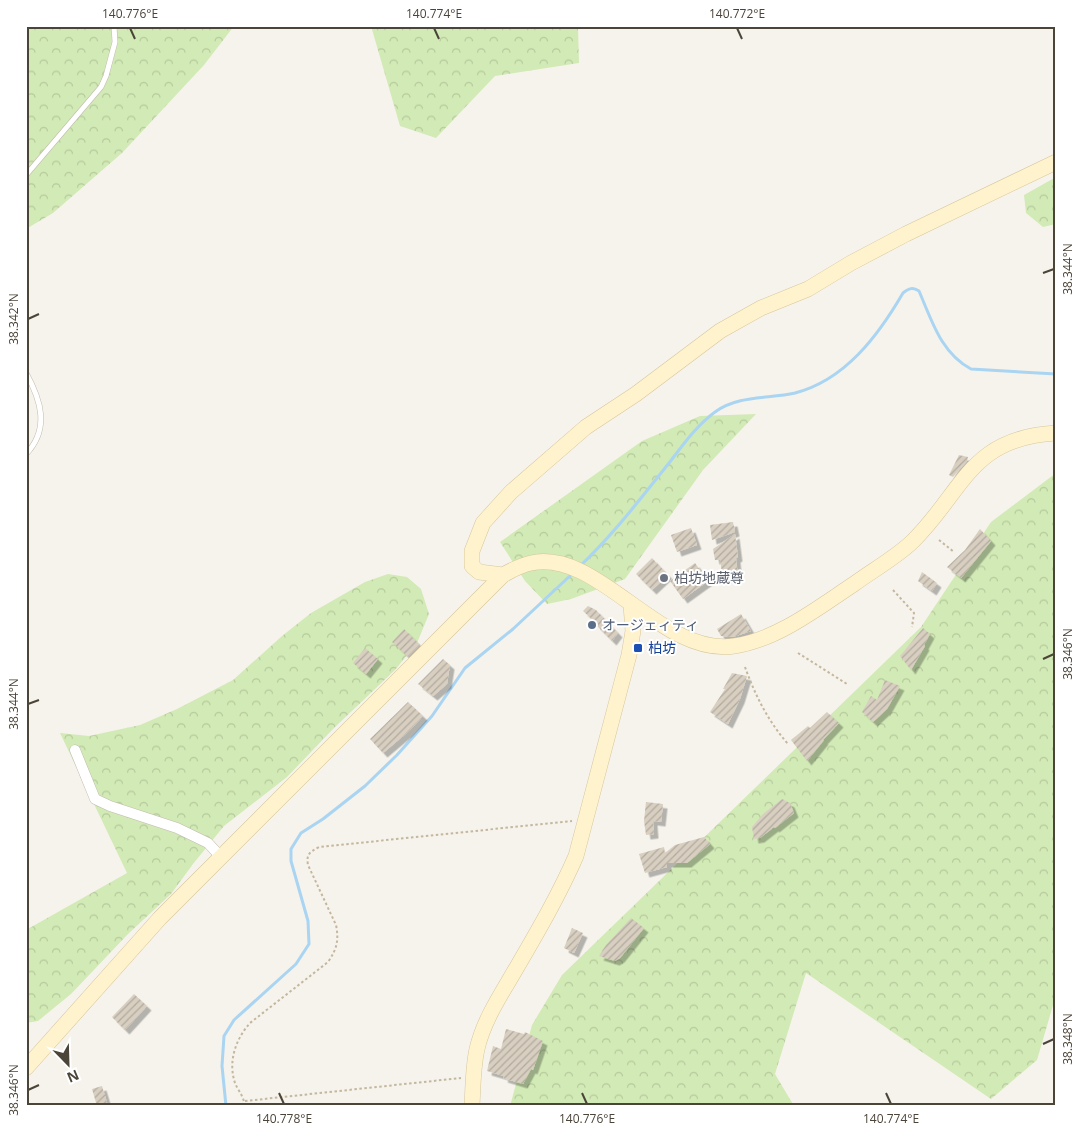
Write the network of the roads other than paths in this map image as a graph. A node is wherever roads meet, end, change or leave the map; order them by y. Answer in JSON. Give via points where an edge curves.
{"nodes":[{"id":1,"x":114,"y":26,"type":"edge"},
{"id":2,"x":1056,"y":162,"type":"edge"},
{"id":3,"x":26,"y":175,"type":"edge"},
{"id":4,"x":26,"y":373,"type":"edge"},
{"id":5,"x":1056,"y":433,"type":"edge"},
{"id":6,"x":26,"y":454,"type":"edge"},
{"id":7,"x":504,"y":575,"type":"junction"},
{"id":8,"x":631,"y":605,"type":"junction"},
{"id":9,"x":75,"y":750,"type":"dead end"},
{"id":10,"x":220,"y":856,"type":"junction"},
{"id":11,"x":26,"y":1068,"type":"edge"},
{"id":12,"x":472,"y":1106,"type":"edge"}],
"edges":[{"from":1,"to":3,"type":"lane","via":[[115,42],[101,87]]},
{"from":2,"to":7,"type":"street","via":[[906,234],[808,289],[728,326],[586,427],[511,492],[482,522],[472,552],[472,566],[479,572]]},
{"from":4,"to":6,"type":"lane","via":[[39,405],[41,423],[37,440]]},
{"from":5,"to":8,"type":"street","via":[[1030,435],[989,453],[973,467],[922,531],[901,551],[805,616],[755,641],[719,648],[706,646]]},
{"from":7,"to":8,"type":"street","via":[[531,563],[548,561],[571,566]]},
{"from":7,"to":10,"type":"street"},
{"from":8,"to":12,"type":"street","via":[[629,655],[576,856],[563,887],[489,1015],[477,1049]]},
{"from":9,"to":10,"type":"street","via":[[95,799],[177,828],[208,843]]},
{"from":10,"to":11,"type":"street"}]}
